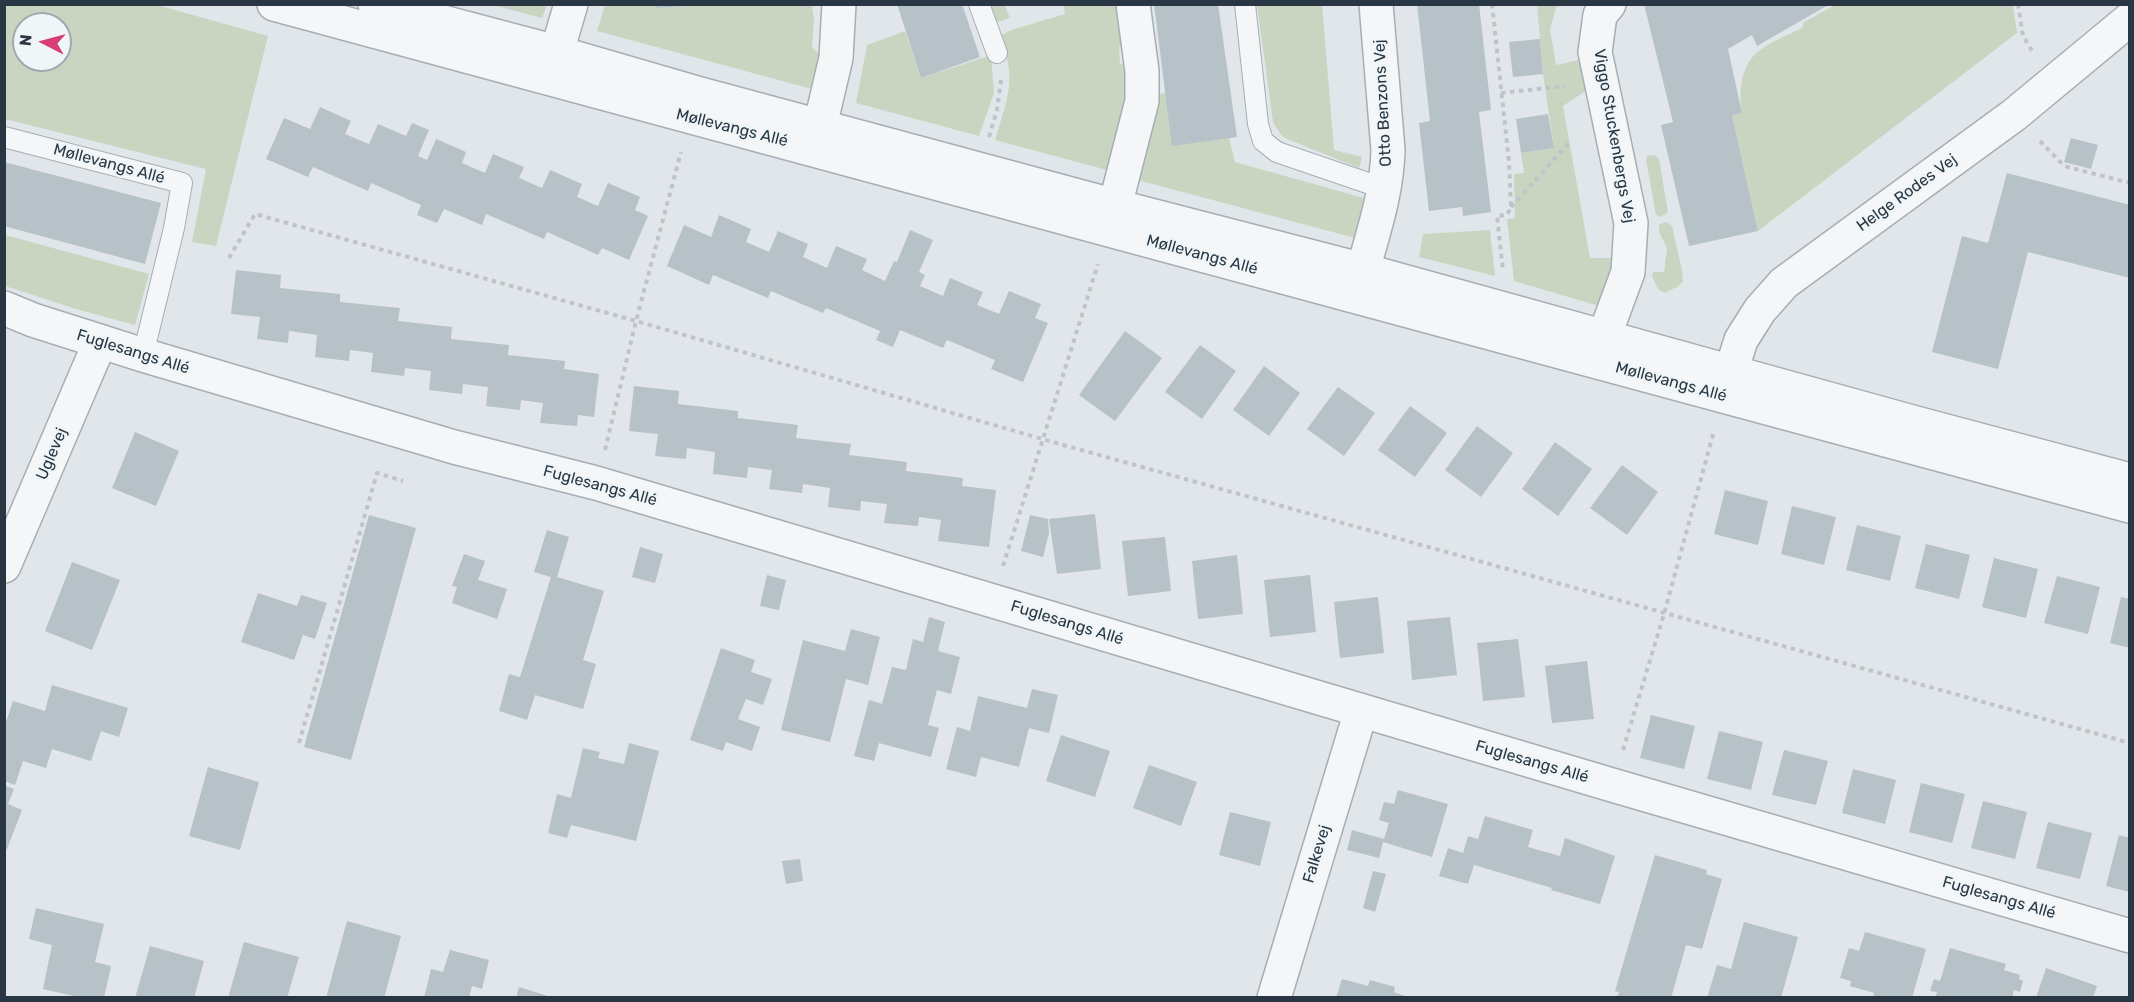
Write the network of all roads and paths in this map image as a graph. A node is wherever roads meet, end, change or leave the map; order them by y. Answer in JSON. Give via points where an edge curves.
{"nodes":[{"id":1,"x":274,"y":4,"type":"edge"},
{"id":2,"x":375,"y":4,"type":"edge"},
{"id":3,"x":571,"y":4,"type":"edge"},
{"id":4,"x":839,"y":4,"type":"edge"},
{"id":5,"x":980,"y":4,"type":"edge"},
{"id":6,"x":1133,"y":4,"type":"edge"},
{"id":7,"x":1245,"y":4,"type":"edge"},
{"id":8,"x":1376,"y":4,"type":"edge"},
{"id":9,"x":1492,"y":4,"type":"edge"},
{"id":10,"x":1609,"y":4,"type":"edge"},
{"id":11,"x":2018,"y":4,"type":"edge"},
{"id":12,"x":2130,"y":19,"type":"edge"},
{"id":13,"x":997,"y":53,"type":"joint"},
{"id":14,"x":552,"y":66,"type":"junction"},
{"id":15,"x":1602,"y":82,"type":"junction"},
{"id":16,"x":2052,"y":83,"type":"junction"},
{"id":17,"x":1501,"y":93,"type":"junction"},
{"id":18,"x":2014,"y":115,"type":"junction"},
{"id":19,"x":690,"y":118,"type":"junction"},
{"id":20,"x":820,"y":126,"type":"junction"},
{"id":21,"x":4,"y":136,"type":"edge"},
{"id":22,"x":1569,"y":143,"type":"dead end"},
{"id":23,"x":980,"y":169,"type":"junction"},
{"id":24,"x":2130,"y":183,"type":"edge"},
{"id":25,"x":1385,"y":189,"type":"junction"},
{"id":26,"x":1511,"y":207,"type":"junction"},
{"id":27,"x":1112,"y":218,"type":"junction"},
{"id":28,"x":229,"y":258,"type":"dead end"},
{"id":29,"x":1363,"y":270,"type":"junction"},
{"id":30,"x":4,"y":308,"type":"edge"},
{"id":31,"x":1500,"y":309,"type":"junction"},
{"id":32,"x":636,"y":321,"type":"junction"},
{"id":33,"x":1604,"y":338,"type":"junction"},
{"id":34,"x":100,"y":342,"type":"junction"},
{"id":35,"x":143,"y":355,"type":"junction"},
{"id":36,"x":1727,"y":384,"type":"junction"},
{"id":37,"x":1042,"y":439,"type":"junction"},
{"id":38,"x":607,"y":441,"type":"dead end"},
{"id":39,"x":2130,"y":480,"type":"edge"},
{"id":40,"x":403,"y":481,"type":"dead end"},
{"id":41,"x":2130,"y":506,"type":"edge"},
{"id":42,"x":4,"y":566,"type":"edge"},
{"id":43,"x":993,"y":601,"type":"junction"},
{"id":44,"x":1664,"y":614,"type":"junction"},
{"id":45,"x":1360,"y":711,"type":"junction"},
{"id":46,"x":299,"y":742,"type":"dead end"},
{"id":47,"x":2130,"y":743,"type":"edge"},
{"id":48,"x":1612,"y":785,"type":"junction"},
{"id":49,"x":2130,"y":936,"type":"edge"},
{"id":50,"x":1274,"y":998,"type":"edge"}],
"edges":[{"from":1,"to":14,"type":"street","name":"Møllevangs Allé"},
{"from":2,"to":14,"type":"street","name":"Møllevangs Allé"},
{"from":3,"to":14,"type":"street"},
{"from":4,"to":20,"type":"street","via":[[836,58]]},
{"from":5,"to":13,"type":"lane"},
{"from":6,"to":27,"type":"street","via":[[1142,101]]},
{"from":7,"to":25,"type":"lane","via":[[1263,141],[1277,152]]},
{"from":8,"to":25,"type":"street","name":"Otto Benzons Vej","via":[[1388,150]]},
{"from":9,"to":17,"type":"path"},
{"from":10,"to":15,"type":"street","name":"Viggo Stuckenbergs Vej","via":[[1600,15],[1595,52]]},
{"from":11,"to":16,"type":"path","via":[[2023,36]]},
{"from":12,"to":16,"type":"street","name":"Helge Rodes Vej"},
{"from":13,"to":23,"type":"path","via":[[1002,84]]},
{"from":14,"to":19,"type":"street","name":"Møllevangs Allé"},
{"from":14,"to":20,"type":"street","name":"Møllevangs Allé","via":[[697,93]]},
{"from":15,"to":17,"type":"path"},
{"from":15,"to":33,"type":"street","name":"Viggo Stuckenbergs Vej","via":[[1631,223],[1628,272]]},
{"from":16,"to":18,"type":"street","name":"Helge Rodes Vej"},
{"from":17,"to":26,"type":"path"},
{"from":18,"to":24,"type":"path","via":[[2064,166]]},
{"from":18,"to":36,"type":"street","name":"Helge Rodes Vej","via":[[1784,284],[1760,310],[1741,340]]},
{"from":19,"to":27,"type":"street","name":"Møllevangs Allé"},
{"from":19,"to":32,"type":"path"},
{"from":20,"to":23,"type":"street","name":"Møllevangs Allé"},
{"from":21,"to":35,"type":"lane","name":"Møllevangs Allé","via":[[182,183]]},
{"from":22,"to":26,"type":"path"},
{"from":23,"to":27,"type":"street","name":"Møllevangs Allé"},
{"from":25,"to":29,"type":"street","name":"Otto Benzons Vej"},
{"from":26,"to":31,"type":"path","via":[[1507,215],[1497,216],[1503,274]]},
{"from":27,"to":29,"type":"street","name":"Møllevangs Allé"},
{"from":27,"to":36,"type":"street","name":"Møllevangs Allé"},
{"from":27,"to":37,"type":"path"},
{"from":28,"to":32,"type":"path","via":[[255,214]]},
{"from":29,"to":31,"type":"street","name":"Møllevangs Allé"},
{"from":30,"to":34,"type":"street","name":"Fuglesangs Allé"},
{"from":31,"to":33,"type":"street","name":"Møllevangs Allé"},
{"from":32,"to":37,"type":"path"},
{"from":32,"to":38,"type":"path"},
{"from":33,"to":36,"type":"street","name":"Møllevangs Allé"},
{"from":34,"to":35,"type":"street","name":"Fuglesangs Allé"},
{"from":34,"to":42,"type":"street","name":"Uglevej"},
{"from":35,"to":43,"type":"street","name":"Fuglesangs Allé"},
{"from":36,"to":39,"type":"street","name":"Møllevangs Allé"},
{"from":36,"to":41,"type":"street","name":"Møllevangs Allé"},
{"from":36,"to":44,"type":"path"},
{"from":37,"to":43,"type":"path"},
{"from":37,"to":44,"type":"path"},
{"from":40,"to":46,"type":"path","via":[[376,473]]},
{"from":43,"to":45,"type":"street","name":"Fuglesangs Allé"},
{"from":44,"to":47,"type":"path"},
{"from":44,"to":48,"type":"path"},
{"from":45,"to":48,"type":"street","name":"Fuglesangs Allé"},
{"from":45,"to":50,"type":"street","name":"Falkevej"},
{"from":48,"to":49,"type":"street","name":"Fuglesangs Allé"}]}
